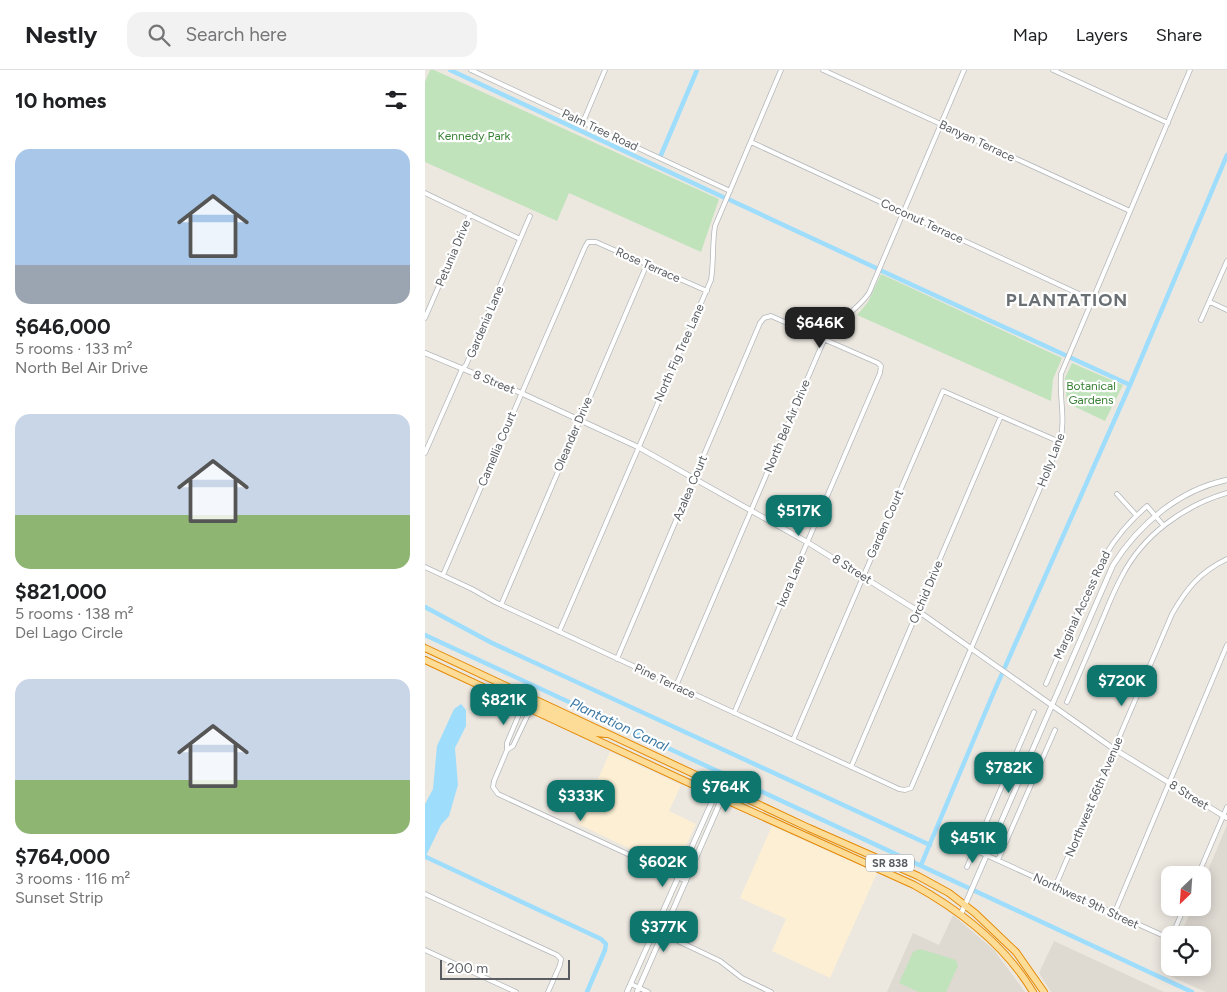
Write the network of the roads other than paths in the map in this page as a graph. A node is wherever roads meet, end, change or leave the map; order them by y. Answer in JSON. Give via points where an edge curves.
{"nodes":[{"id":1,"x":471,"y":70,"type":"edge"},
{"id":2,"x":605,"y":70,"type":"edge"},
{"id":3,"x":781,"y":70,"type":"edge"},
{"id":4,"x":823,"y":70,"type":"edge"},
{"id":5,"x":964,"y":70,"type":"edge"},
{"id":6,"x":1053,"y":70,"type":"edge"},
{"id":7,"x":1190,"y":70,"type":"edge"},
{"id":8,"x":583,"y":122,"type":"junction"},
{"id":9,"x":1168,"y":123,"type":"junction"},
{"id":10,"x":941,"y":124,"type":"junction"},
{"id":11,"x":751,"y":142,"type":"junction"},
{"id":12,"x":730,"y":191,"type":"junction"},
{"id":13,"x":425,"y":193,"type":"edge"},
{"id":14,"x":1130,"y":211,"type":"junction"},
{"id":15,"x":903,"y":213,"type":"junction"},
{"id":16,"x":470,"y":214,"type":"junction"},
{"id":17,"x":530,"y":216,"type":"dead end"},
{"id":18,"x":520,"y":239,"type":"junction"},
{"id":19,"x":588,"y":242,"type":"joint"},
{"id":20,"x":1227,"y":261,"type":"edge"},
{"id":21,"x":647,"y":264,"type":"junction"},
{"id":22,"x":707,"y":291,"type":"junction"},
{"id":23,"x":1092,"y":300,"type":"junction"},
{"id":24,"x":1210,"y":302,"type":"junction"},
{"id":25,"x":1227,"y":310,"type":"edge"},
{"id":26,"x":425,"y":318,"type":"edge"},
{"id":27,"x":1201,"y":320,"type":"dead end"},
{"id":28,"x":824,"y":340,"type":"junction"},
{"id":29,"x":425,"y":353,"type":"edge"},
{"id":30,"x":461,"y":369,"type":"junction"},
{"id":31,"x":521,"y":393,"type":"junction"},
{"id":32,"x":1001,"y":416,"type":"junction"},
{"id":33,"x":579,"y":420,"type":"junction"},
{"id":34,"x":1060,"y":442,"type":"junction"},
{"id":35,"x":638,"y":447,"type":"junction"},
{"id":36,"x":425,"y":453,"type":"edge"},
{"id":37,"x":694,"y":478,"type":"junction"},
{"id":38,"x":1227,"y":480,"type":"edge"},
{"id":39,"x":1227,"y":493,"type":"edge"},
{"id":40,"x":1117,"y":494,"type":"dead end"},
{"id":41,"x":751,"y":510,"type":"junction"},
{"id":42,"x":1136,"y":515,"type":"junction"},
{"id":43,"x":1156,"y":516,"type":"junction"},
{"id":44,"x":1163,"y":525,"type":"junction"},
{"id":45,"x":807,"y":542,"type":"junction"},
{"id":46,"x":1227,"y":559,"type":"edge"},
{"id":47,"x":425,"y":567,"type":"edge"},
{"id":48,"x":443,"y":575,"type":"junction"},
{"id":49,"x":863,"y":575,"type":"junction"},
{"id":50,"x":501,"y":605,"type":"junction"},
{"id":51,"x":918,"y":611,"type":"junction"},
{"id":52,"x":559,"y":632,"type":"junction"},
{"id":53,"x":1227,"y":645,"type":"edge"},
{"id":54,"x":425,"y":648,"type":"edge"},
{"id":55,"x":972,"y":649,"type":"junction"},
{"id":56,"x":425,"y":653,"type":"edge"},
{"id":57,"x":439,"y":655,"type":"junction"},
{"id":58,"x":617,"y":659,"type":"junction"},
{"id":59,"x":425,"y":660,"type":"edge"},
{"id":60,"x":1046,"y":684,"type":"dead end"},
{"id":61,"x":479,"y":686,"type":"junction"},
{"id":62,"x":676,"y":686,"type":"junction"},
{"id":63,"x":526,"y":695,"type":"junction"},
{"id":64,"x":1067,"y":702,"type":"dead end"},
{"id":65,"x":523,"y":705,"type":"junction"},
{"id":66,"x":1051,"y":706,"type":"junction"},
{"id":67,"x":531,"y":708,"type":"junction"},
{"id":68,"x":1034,"y":712,"type":"dead end"},
{"id":69,"x":734,"y":713,"type":"junction"},
{"id":70,"x":1055,"y":730,"type":"dead end"},
{"id":71,"x":610,"y":734,"type":"junction"},
{"id":72,"x":793,"y":740,"type":"junction"},
{"id":73,"x":1114,"y":749,"type":"junction"},
{"id":74,"x":507,"y":750,"type":"junction"},
{"id":75,"x":851,"y":767,"type":"junction"},
{"id":76,"x":1169,"y":783,"type":"junction"},
{"id":77,"x":723,"y":787,"type":"junction"},
{"id":78,"x":908,"y":789,"type":"joint"},
{"id":79,"x":718,"y":796,"type":"junction"},
{"id":80,"x":1227,"y":807,"type":"edge"},
{"id":81,"x":1225,"y":817,"type":"edge"},
{"id":82,"x":975,"y":850,"type":"junction"},
{"id":83,"x":987,"y":856,"type":"junction"},
{"id":84,"x":998,"y":860,"type":"junction"},
{"id":85,"x":1202,"y":866,"type":"edge"},
{"id":86,"x":967,"y":867,"type":"dead end"},
{"id":87,"x":678,"y":878,"type":"junction"},
{"id":88,"x":686,"y":881,"type":"junction"},
{"id":89,"x":1055,"y":887,"type":"junction"},
{"id":90,"x":425,"y":894,"type":"edge"},
{"id":91,"x":966,"y":906,"type":"junction"},
{"id":92,"x":961,"y":914,"type":"junction"},
{"id":93,"x":1114,"y":914,"type":"junction"},
{"id":94,"x":655,"y":930,"type":"junction"},
{"id":95,"x":663,"y":933,"type":"junction"},
{"id":96,"x":1161,"y":935,"type":"edge"},
{"id":97,"x":997,"y":946,"type":"junction"},
{"id":98,"x":425,"y":950,"type":"edge"},
{"id":99,"x":1030,"y":971,"type":"junction"},
{"id":100,"x":631,"y":984,"type":"junction"},
{"id":101,"x":638,"y":990,"type":"edge"},
{"id":102,"x":516,"y":992,"type":"edge"},
{"id":103,"x":548,"y":992,"type":"edge"},
{"id":104,"x":627,"y":992,"type":"edge"},
{"id":105,"x":648,"y":992,"type":"edge"},
{"id":106,"x":771,"y":992,"type":"edge"},
{"id":107,"x":1033,"y":992,"type":"edge"},
{"id":108,"x":1044,"y":992,"type":"edge"}],
"edges":[{"from":1,"to":8,"type":"street","name":"Palm Tree Road"},
{"from":2,"to":8,"type":"street"},
{"from":3,"to":11,"type":"street","name":"North Fig Tree Lane"},
{"from":4,"to":10,"type":"street","name":"Banyan Terrace"},
{"from":5,"to":10,"type":"street","name":"North Bel Air Drive"},
{"from":6,"to":9,"type":"street"},
{"from":7,"to":9,"type":"street","name":"Holly Lane"},
{"from":8,"to":12,"type":"street","name":"Palm Tree Road"},
{"from":9,"to":14,"type":"street","name":"Holly Lane"},
{"from":10,"to":14,"type":"street","name":"Banyan Terrace"},
{"from":10,"to":15,"type":"street","name":"North Bel Air Drive"},
{"from":11,"to":12,"type":"street","name":"North Fig Tree Lane"},
{"from":11,"to":15,"type":"street","name":"Coconut Terrace"},
{"from":12,"to":22,"type":"street","name":"North Fig Tree Lane","via":[[715,226],[713,268]]},
{"from":13,"to":16,"type":"street"},
{"from":14,"to":23,"type":"street","name":"Holly Lane"},
{"from":15,"to":23,"type":"street","name":"Coconut Terrace"},
{"from":15,"to":28,"type":"street","name":"North Bel Air Drive","via":[[866,298],[838,322]]},
{"from":16,"to":18,"type":"street"},
{"from":16,"to":26,"type":"street","name":"Petunia Drive"},
{"from":17,"to":18,"type":"street","name":"Gardenia Lane"},
{"from":18,"to":30,"type":"street","name":"Gardenia Lane","via":[[466,365]]},
{"from":19,"to":21,"type":"street","name":"Rose Terrace","via":[[596,242]]},
{"from":19,"to":31,"type":"street","name":"Camellia Court"},
{"from":20,"to":24,"type":"street"},
{"from":21,"to":22,"type":"street","name":"Rose Terrace"},
{"from":21,"to":33,"type":"street","name":"Oleander Drive"},
{"from":22,"to":35,"type":"street","name":"North Fig Tree Lane"},
{"from":23,"to":34,"type":"street","name":"Holly Lane","via":[[1061,374],[1063,429]]},
{"from":24,"to":25,"type":"street"},
{"from":24,"to":27,"type":"street"},
{"from":28,"to":37,"type":"street","name":"Azalea Court","via":[[771,316],[764,318]]},
{"from":28,"to":41,"type":"street","name":"North Bel Air Drive"},
{"from":28,"to":45,"type":"street","name":"Ixora Lane","via":[[881,366]]},
{"from":29,"to":30,"type":"street","name":"8 Street"},
{"from":30,"to":31,"type":"street","name":"8 Street"},
{"from":30,"to":36,"type":"street","name":"Gardenia Lane"},
{"from":31,"to":33,"type":"street","name":"8 Street"},
{"from":31,"to":48,"type":"street","name":"Camellia Court"},
{"from":32,"to":34,"type":"street"},
{"from":32,"to":49,"type":"street","name":"Garden Court","via":[[943,391]]},
{"from":32,"to":51,"type":"street","name":"Orchid Drive"},
{"from":33,"to":35,"type":"street","name":"8 Street"},
{"from":33,"to":50,"type":"street","name":"Oleander Drive"},
{"from":34,"to":55,"type":"street","name":"Holly Lane"},
{"from":35,"to":37,"type":"street","name":"8 Street"},
{"from":35,"to":52,"type":"street","name":"North Fig Tree Lane"},
{"from":37,"to":41,"type":"street","name":"8 Street"},
{"from":37,"to":58,"type":"street","name":"Azalea Court"},
{"from":38,"to":43,"type":"street","via":[[1191,493]]},
{"from":39,"to":44,"type":"street","name":"Marginal Access Road","via":[[1203,501]]},
{"from":40,"to":42,"type":"street"},
{"from":41,"to":45,"type":"street","name":"8 Street"},
{"from":41,"to":62,"type":"street","name":"North Bel Air Drive"},
{"from":42,"to":43,"type":"street","via":[[1147,506]]},
{"from":42,"to":60,"type":"street","name":"Marginal Access Road","via":[[1097,566]]},
{"from":43,"to":44,"type":"street"},
{"from":43,"to":66,"type":"street","via":[[1131,539],[1113,565]]},
{"from":44,"to":64,"type":"street","name":"Marginal Access Road","via":[[1122,576]]},
{"from":45,"to":49,"type":"street","name":"8 Street"},
{"from":45,"to":69,"type":"street","name":"Ixora Lane"},
{"from":46,"to":73,"type":"street","name":"Northwest 66th Avenue","via":[[1194,581],[1181,598]]},
{"from":47,"to":48,"type":"street","name":"Pine Terrace"},
{"from":48,"to":50,"type":"street","name":"Pine Terrace"},
{"from":49,"to":51,"type":"street","name":"8 Street"},
{"from":49,"to":72,"type":"street","name":"Garden Court"},
{"from":50,"to":52,"type":"street","name":"Pine Terrace"},
{"from":51,"to":55,"type":"street","name":"8 Street"},
{"from":51,"to":75,"type":"street","name":"Orchid Drive"},
{"from":52,"to":58,"type":"street","name":"Pine Terrace"},
{"from":53,"to":76,"type":"street"},
{"from":54,"to":57,"type":"highway","number":"SR 838"},
{"from":55,"to":66,"type":"street","name":"8 Street"},
{"from":55,"to":78,"type":"street","name":"Holly Lane","via":[[915,781]]},
{"from":56,"to":57,"type":"highway"},
{"from":57,"to":63,"type":"highway","number":"SR 838"},
{"from":58,"to":62,"type":"street","name":"Pine Terrace"},
{"from":59,"to":61,"type":"highway","number":"SR 838"},
{"from":61,"to":63,"type":"highway","via":[[488,685],[519,699]]},
{"from":61,"to":65,"type":"highway","number":"SR 838"},
{"from":62,"to":69,"type":"street","name":"Pine Terrace"},
{"from":63,"to":71,"type":"highway","number":"SR 838"},
{"from":65,"to":67,"type":"highway","number":"SR 838"},
{"from":65,"to":71,"type":"highway","via":[[532,704],[596,733]]},
{"from":65,"to":74,"type":"street"},
{"from":66,"to":73,"type":"street","name":"8 Street"},
{"from":66,"to":83,"type":"street"},
{"from":67,"to":74,"type":"street","via":[[513,746]]},
{"from":67,"to":79,"type":"highway","number":"SR 838"},
{"from":68,"to":82,"type":"street"},
{"from":69,"to":72,"type":"street","name":"Pine Terrace"},
{"from":70,"to":84,"type":"street"},
{"from":71,"to":77,"type":"highway","number":"SR 838"},
{"from":72,"to":75,"type":"street","name":"Pine Terrace"},
{"from":73,"to":76,"type":"street","name":"8 Street"},
{"from":73,"to":89,"type":"street","name":"Northwest 66th Avenue"},
{"from":74,"to":87,"type":"street","via":[[493,781],[498,794]]},
{"from":75,"to":78,"type":"street","name":"Pine Terrace","via":[[899,789]]},
{"from":76,"to":81,"type":"street","name":"8 Street"},
{"from":76,"to":93,"type":"street"},
{"from":77,"to":79,"type":"street"},
{"from":77,"to":91,"type":"highway","number":"SR 838","via":[[918,876]]},
{"from":79,"to":87,"type":"street"},
{"from":79,"to":88,"type":"street"},
{"from":79,"to":92,"type":"highway","number":"SR 838","via":[[915,884]]},
{"from":80,"to":81,"type":"street"},
{"from":81,"to":85,"type":"street"},
{"from":82,"to":83,"type":"street","name":"Northwest 9th Street"},
{"from":82,"to":86,"type":"street"},
{"from":83,"to":84,"type":"street","name":"Northwest 9th Street"},
{"from":83,"to":91,"type":"street"},
{"from":84,"to":89,"type":"street","name":"Northwest 9th Street"},
{"from":87,"to":88,"type":"street"},
{"from":87,"to":94,"type":"street"},
{"from":88,"to":95,"type":"street"},
{"from":89,"to":93,"type":"street","name":"Northwest 9th Street"},
{"from":90,"to":103,"type":"street","via":[[557,955],[561,959],[560,965]]},
{"from":91,"to":92,"type":"street"},
{"from":91,"to":99,"type":"highway","number":"SR 838","via":[[1016,952]]},
{"from":92,"to":97,"type":"highway","number":"SR 838"},
{"from":93,"to":96,"type":"street","name":"Northwest 9th Street"},
{"from":94,"to":95,"type":"street"},
{"from":94,"to":100,"type":"street"},
{"from":95,"to":101,"type":"street"},
{"from":95,"to":106,"type":"street","via":[[720,961],[741,978]]},
{"from":97,"to":99,"type":"highway","via":[[1005,949],[1021,969]]},
{"from":97,"to":107,"type":"highway","number":"SR 838"},
{"from":98,"to":102,"type":"street"},
{"from":99,"to":108,"type":"highway","number":"SR 838"},
{"from":100,"to":101,"type":"street"},
{"from":100,"to":104,"type":"street"},
{"from":101,"to":105,"type":"street"}]}
